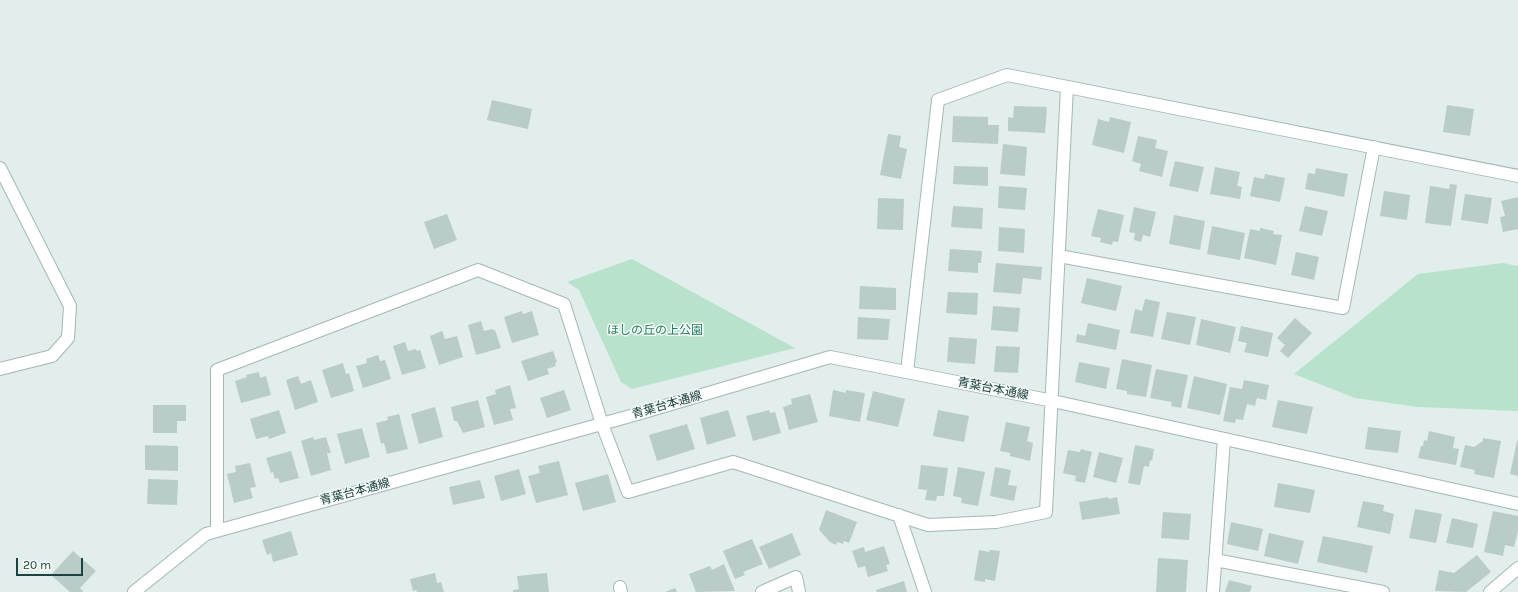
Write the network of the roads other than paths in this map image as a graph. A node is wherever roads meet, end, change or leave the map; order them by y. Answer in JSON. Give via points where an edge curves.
{"nodes":[{"id":1,"x":1067,"y":87,"type":"junction"},
{"id":2,"x":1374,"y":147,"type":"junction"},
{"id":3,"x":0,"y":168,"type":"edge"},
{"id":4,"x":1518,"y":176,"type":"edge"},
{"id":5,"x":1059,"y":256,"type":"junction"},
{"id":6,"x":0,"y":368,"type":"edge"},
{"id":7,"x":907,"y":372,"type":"junction"},
{"id":8,"x":1052,"y":401,"type":"junction"},
{"id":9,"x":602,"y":424,"type":"junction"},
{"id":10,"x":1224,"y":439,"type":"junction"},
{"id":11,"x":1518,"y":504,"type":"edge"},
{"id":12,"x":900,"y":515,"type":"junction"},
{"id":13,"x":217,"y":531,"type":"junction"},
{"id":14,"x":1215,"y":560,"type":"junction"},
{"id":15,"x":1518,"y":568,"type":"edge"},
{"id":16,"x":134,"y":592,"type":"edge"},
{"id":17,"x":762,"y":592,"type":"edge"},
{"id":18,"x":799,"y":592,"type":"edge"},
{"id":19,"x":925,"y":592,"type":"edge"},
{"id":20,"x":1213,"y":592,"type":"edge"},
{"id":21,"x":1383,"y":592,"type":"edge"},
{"id":22,"x":1490,"y":592,"type":"edge"}],
"edges":[{"from":1,"to":2,"type":"street"},
{"from":1,"to":5,"type":"street"},
{"from":1,"to":7,"type":"street","via":[[1007,75],[938,100]]},
{"from":2,"to":4,"type":"street"},
{"from":2,"to":5,"type":"street","via":[[1343,308]]},
{"from":3,"to":6,"type":"street","via":[[70,306],[68,338],[52,356]]},
{"from":5,"to":8,"type":"street"},
{"from":7,"to":8,"type":"street","name":"青葉台本通線"},
{"from":7,"to":9,"type":"street","name":"青葉台本通線","via":[[830,357]]},
{"from":8,"to":10,"type":"street","name":"青葉台本通線"},
{"from":8,"to":12,"type":"street","via":[[1046,512],[996,522],[928,525]]},
{"from":9,"to":12,"type":"street","via":[[628,492],[733,462]]},
{"from":9,"to":13,"type":"street","name":"青葉台本通線"},
{"from":9,"to":13,"type":"street","via":[[564,304],[478,270],[217,370]]},
{"from":10,"to":11,"type":"street","name":"青葉台本通線"},
{"from":10,"to":14,"type":"street"},
{"from":12,"to":19,"type":"street"},
{"from":13,"to":16,"type":"street","name":"青葉台本通線","via":[[206,534]]},
{"from":14,"to":20,"type":"street"},
{"from":14,"to":21,"type":"street"},
{"from":15,"to":22,"type":"street"},
{"from":17,"to":18,"type":"street","via":[[796,577]]}]}
